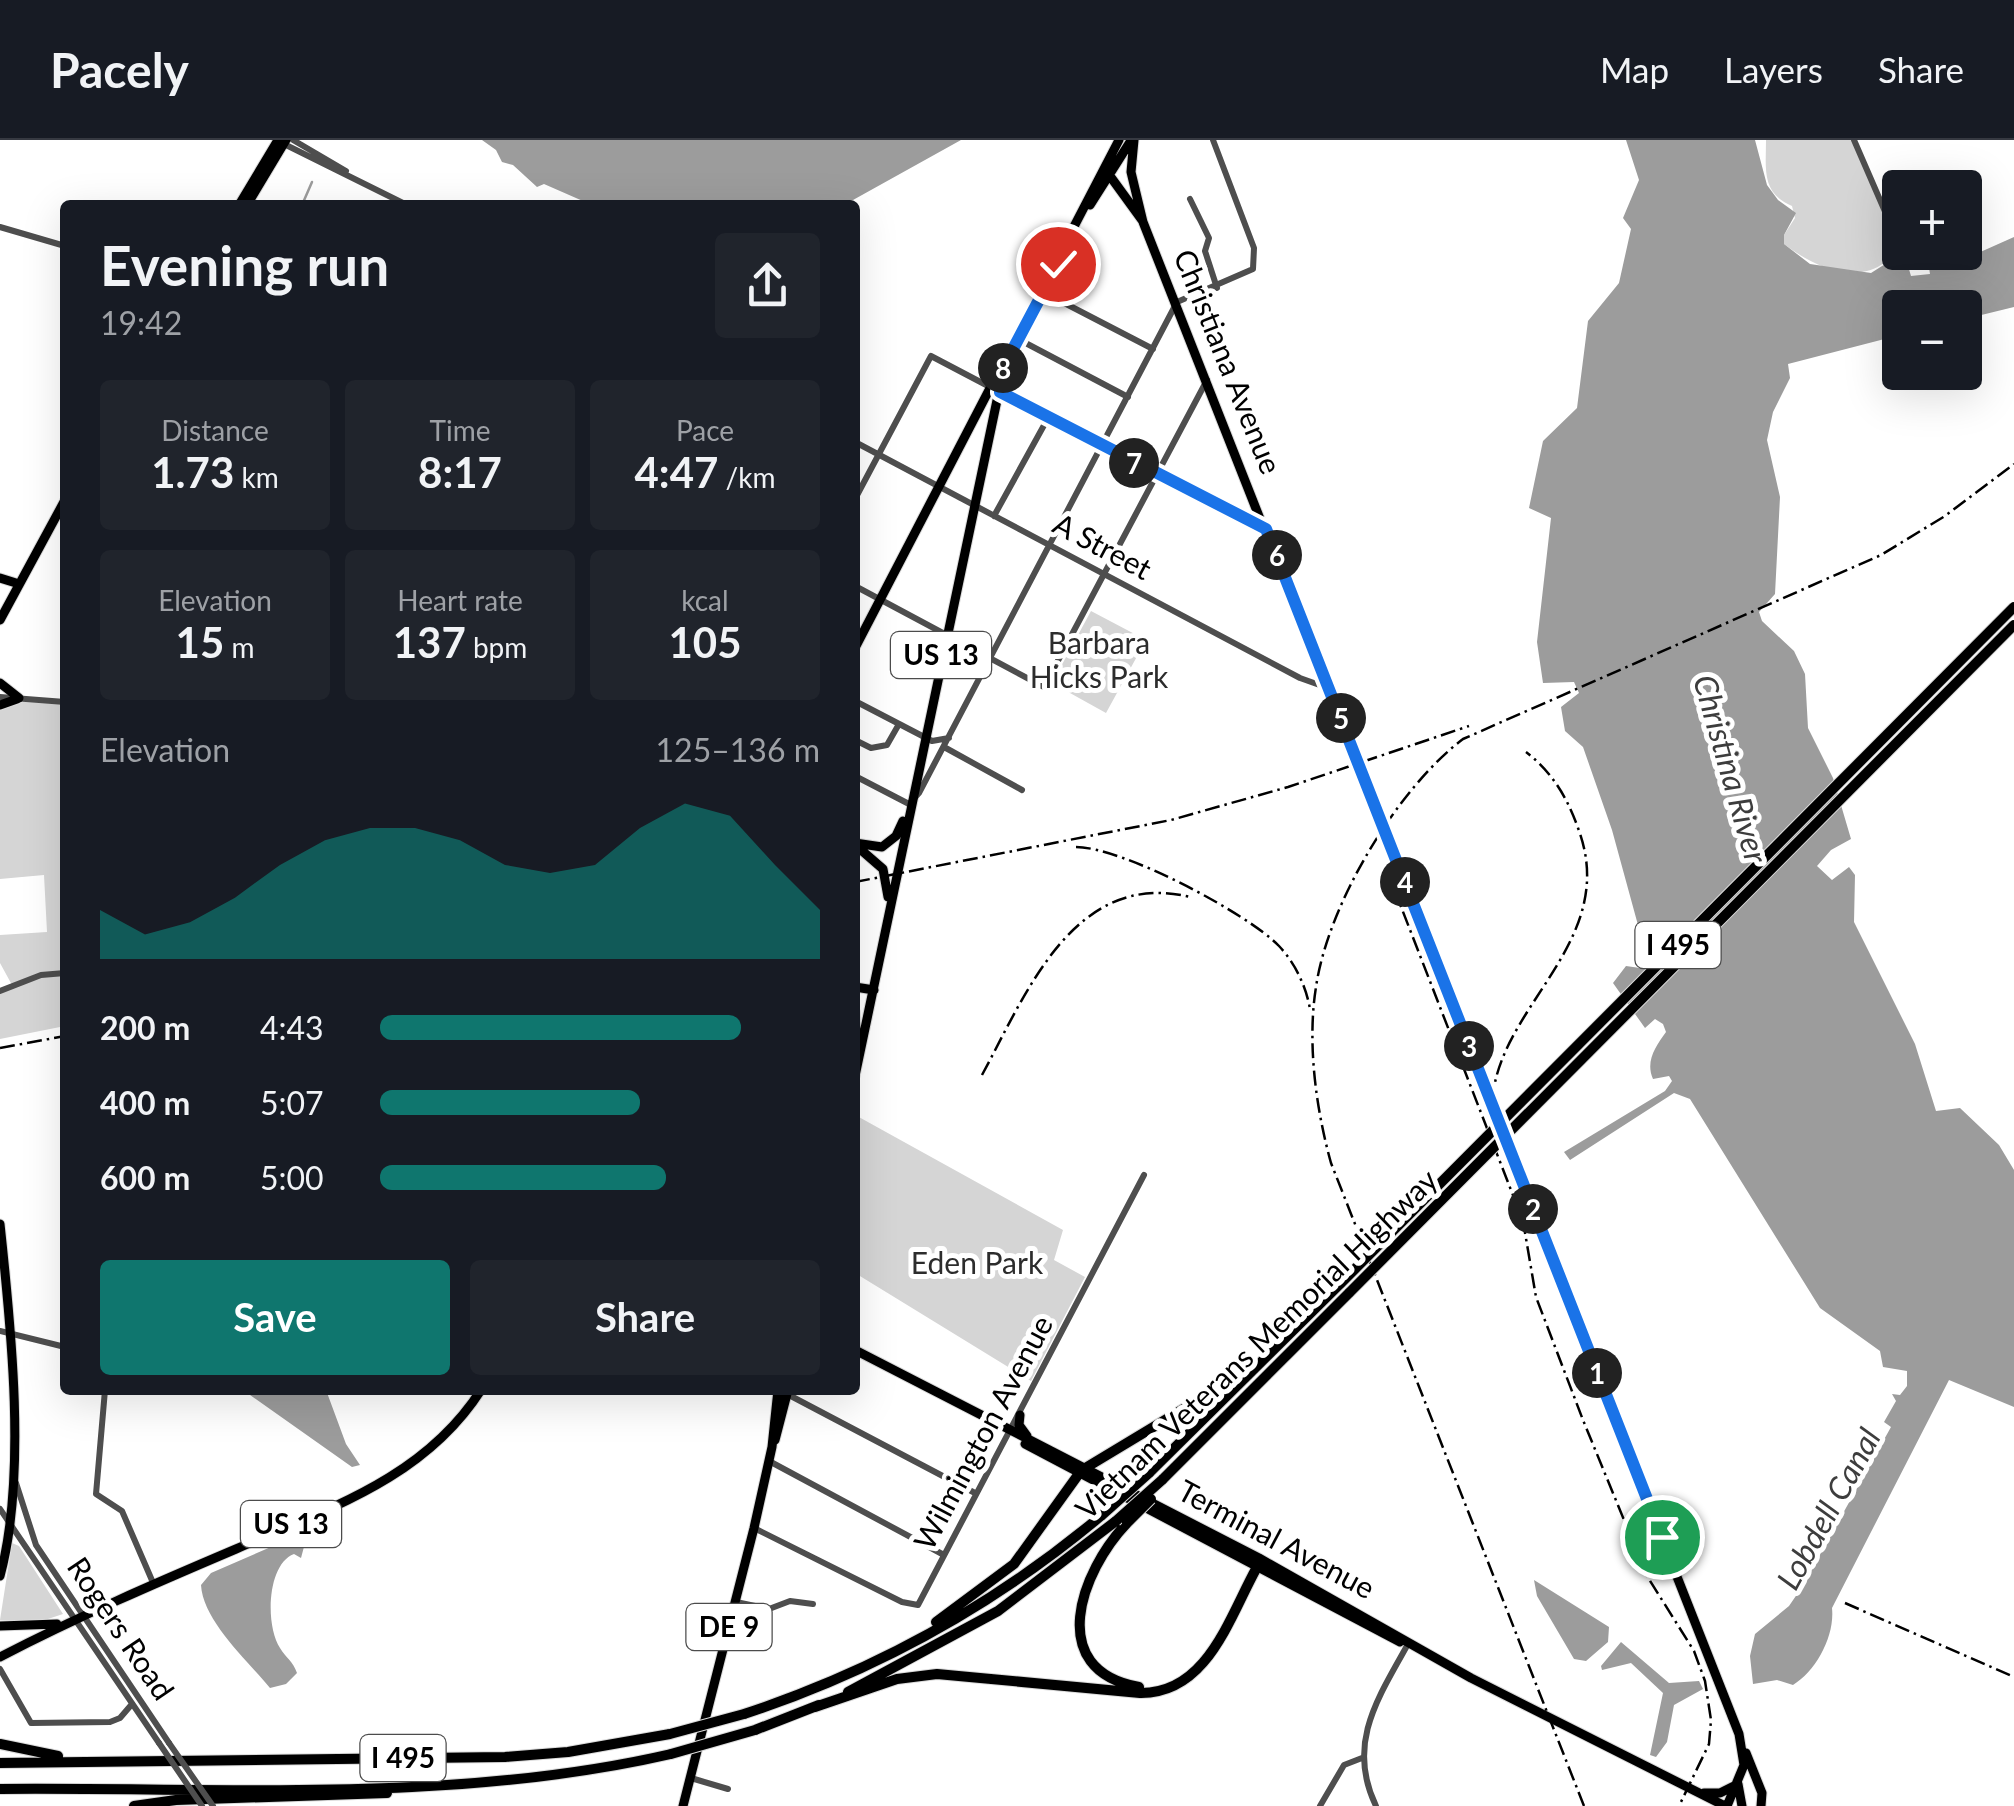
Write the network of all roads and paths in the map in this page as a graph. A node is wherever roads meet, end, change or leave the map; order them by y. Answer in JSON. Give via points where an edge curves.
{"nodes":[{"id":1,"x":1119,"y":140,"type":"edge"},
{"id":2,"x":1133,"y":140,"type":"edge"},
{"id":3,"x":1212,"y":140,"type":"edge"},
{"id":4,"x":1854,"y":140,"type":"edge"},
{"id":5,"x":282,"y":141,"type":"edge"},
{"id":6,"x":1110,"y":172,"type":"junction"},
{"id":7,"x":1190,"y":199,"type":"dead end"},
{"id":8,"x":241,"y":200,"type":"edge"},
{"id":9,"x":251,"y":200,"type":"edge"},
{"id":10,"x":397,"y":200,"type":"edge"},
{"id":11,"x":1129,"y":202,"type":"junction"},
{"id":12,"x":1882,"y":205,"type":"edge"},
{"id":13,"x":1140,"y":207,"type":"junction"},
{"id":14,"x":1086,"y":211,"type":"junction"},
{"id":15,"x":1144,"y":222,"type":"junction"},
{"id":16,"x":0,"y":227,"type":"edge"},
{"id":17,"x":60,"y":245,"type":"edge"},
{"id":18,"x":1217,"y":288,"type":"junction"},
{"id":19,"x":1043,"y":292,"type":"junction"},
{"id":20,"x":1177,"y":302,"type":"junction"},
{"id":21,"x":1018,"y":339,"type":"junction"},
{"id":22,"x":1153,"y":349,"type":"junction"},
{"id":23,"x":1208,"y":379,"type":"junction"},
{"id":24,"x":995,"y":390,"type":"junction"},
{"id":25,"x":1128,"y":397,"type":"junction"},
{"id":26,"x":1048,"y":418,"type":"junction"},
{"id":27,"x":968,"y":434,"type":"junction"},
{"id":28,"x":860,"y":445,"type":"edge"},
{"id":29,"x":1101,"y":446,"type":"junction"},
{"id":30,"x":985,"y":450,"type":"junction"},
{"id":31,"x":878,"y":454,"type":"junction"},
{"id":32,"x":1156,"y":474,"type":"junction"},
{"id":33,"x":940,"y":487,"type":"junction"},
{"id":34,"x":860,"y":489,"type":"edge"},
{"id":35,"x":974,"y":505,"type":"junction"},
{"id":36,"x":60,"y":508,"type":"edge"},
{"id":37,"x":994,"y":516,"type":"junction"},
{"id":38,"x":1266,"y":529,"type":"junction"},
{"id":39,"x":1049,"y":544,"type":"junction"},
{"id":40,"x":1104,"y":574,"type":"junction"},
{"id":41,"x":0,"y":578,"type":"edge"},
{"id":42,"x":16,"y":583,"type":"junction"},
{"id":43,"x":860,"y":589,"type":"edge"},
{"id":44,"x":880,"y":599,"type":"junction"},
{"id":45,"x":2014,"y":607,"type":"edge"},
{"id":46,"x":0,"y":620,"type":"edge"},
{"id":47,"x":2014,"y":625,"type":"edge"},
{"id":48,"x":946,"y":634,"type":"junction"},
{"id":49,"x":860,"y":638,"type":"edge"},
{"id":50,"x":989,"y":658,"type":"junction"},
{"id":51,"x":0,"y":683,"type":"edge"},
{"id":52,"x":1329,"y":688,"type":"junction"},
{"id":53,"x":19,"y":698,"type":"junction"},
{"id":54,"x":0,"y":701,"type":"edge"},
{"id":55,"x":60,"y":702,"type":"edge"},
{"id":56,"x":860,"y":703,"type":"edge"},
{"id":57,"x":899,"y":724,"type":"junction"},
{"id":58,"x":924,"y":737,"type":"junction"},
{"id":59,"x":950,"y":737,"type":"junction"},
{"id":60,"x":860,"y":742,"type":"edge"},
{"id":61,"x":944,"y":748,"type":"junction"},
{"id":62,"x":860,"y":779,"type":"edge"},
{"id":63,"x":1022,"y":790,"type":"dead end"},
{"id":64,"x":909,"y":804,"type":"junction"},
{"id":65,"x":860,"y":846,"type":"edge"},
{"id":66,"x":860,"y":849,"type":"edge"},
{"id":67,"x":889,"y":905,"type":"junction"},
{"id":68,"x":60,"y":973,"type":"edge"},
{"id":69,"x":860,"y":987,"type":"edge"},
{"id":70,"x":2,"y":988,"type":"edge"},
{"id":71,"x":874,"y":990,"type":"junction"},
{"id":72,"x":860,"y":1054,"type":"edge"},
{"id":73,"x":1144,"y":1175,"type":"dead end"},
{"id":74,"x":0,"y":1224,"type":"edge"},
{"id":75,"x":1345,"y":1287,"type":"junction"},
{"id":76,"x":4,"y":1333,"type":"edge"},
{"id":77,"x":1278,"y":1344,"type":"junction"},
{"id":78,"x":60,"y":1346,"type":"edge"},
{"id":79,"x":860,"y":1352,"type":"edge"},
{"id":80,"x":105,"y":1395,"type":"edge"},
{"id":81,"x":477,"y":1395,"type":"edge"},
{"id":82,"x":783,"y":1395,"type":"edge"},
{"id":83,"x":791,"y":1395,"type":"edge"},
{"id":84,"x":1020,"y":1416,"type":"junction"},
{"id":85,"x":1009,"y":1432,"type":"junction"},
{"id":86,"x":1060,"y":1454,"type":"junction"},
{"id":87,"x":770,"y":1460,"type":"junction"},
{"id":88,"x":12,"y":1467,"type":"junction"},
{"id":89,"x":1083,"y":1471,"type":"junction"},
{"id":90,"x":975,"y":1493,"type":"junction"},
{"id":91,"x":0,"y":1509,"type":"edge"},
{"id":92,"x":1122,"y":1522,"type":"junction"},
{"id":93,"x":10,"y":1526,"type":"junction"},
{"id":94,"x":754,"y":1528,"type":"junction"},
{"id":95,"x":944,"y":1555,"type":"junction"},
{"id":96,"x":1255,"y":1564,"type":"junction"},
{"id":97,"x":0,"y":1576,"type":"edge"},
{"id":98,"x":154,"y":1584,"type":"junction"},
{"id":99,"x":736,"y":1602,"type":"junction"},
{"id":100,"x":813,"y":1604,"type":"dead end"},
{"id":101,"x":79,"y":1618,"type":"junction"},
{"id":102,"x":0,"y":1626,"type":"edge"},
{"id":103,"x":1408,"y":1644,"type":"junction"},
{"id":104,"x":0,"y":1657,"type":"edge"},
{"id":105,"x":863,"y":1668,"type":"junction"},
{"id":106,"x":0,"y":1670,"type":"edge"},
{"id":107,"x":132,"y":1704,"type":"junction"},
{"id":108,"x":815,"y":1707,"type":"junction"},
{"id":109,"x":0,"y":1744,"type":"edge"},
{"id":110,"x":1743,"y":1746,"type":"junction"},
{"id":111,"x":1362,"y":1758,"type":"junction"},
{"id":112,"x":134,"y":1760,"type":"junction"},
{"id":113,"x":0,"y":1763,"type":"edge"},
{"id":114,"x":690,"y":1778,"type":"junction"},
{"id":115,"x":1738,"y":1783,"type":"junction"},
{"id":116,"x":458,"y":1786,"type":"junction"},
{"id":117,"x":0,"y":1789,"type":"edge"},
{"id":118,"x":728,"y":1789,"type":"dead end"},
{"id":119,"x":1699,"y":1792,"type":"junction"},
{"id":120,"x":134,"y":1806,"type":"edge"},
{"id":121,"x":202,"y":1806,"type":"edge"},
{"id":122,"x":213,"y":1806,"type":"edge"},
{"id":123,"x":683,"y":1806,"type":"edge"},
{"id":124,"x":1320,"y":1806,"type":"edge"},
{"id":125,"x":1376,"y":1806,"type":"edge"},
{"id":126,"x":1726,"y":1806,"type":"edge"},
{"id":127,"x":1742,"y":1806,"type":"edge"},
{"id":128,"x":1761,"y":1806,"type":"edge"}],
"edges":[{"from":1,"to":6,"type":"main road","number":"US 13"},
{"from":2,"to":6,"type":"main road","number":"US 13"},
{"from":2,"to":13,"type":"main road","via":[[1130,172]]},
{"from":3,"to":18,"type":"street","via":[[1256,262],[1250,273]]},
{"from":4,"to":12,"type":"street"},
{"from":5,"to":8,"type":"main road"},
{"from":5,"to":9,"type":"main road"},
{"from":5,"to":10,"type":"street"},
{"from":6,"to":11,"type":"main road","name":"Christiana Avenue"},
{"from":6,"to":13,"type":"main road","name":"Christiana Avenue"},
{"from":6,"to":14,"type":"main road","number":"US 13"},
{"from":7,"to":18,"type":"street","via":[[1209,238],[1205,251]]},
{"from":11,"to":14,"type":"main road","via":[[1107,194]]},
{"from":11,"to":15,"type":"main road","name":"Christiana Avenue"},
{"from":13,"to":15,"type":"main road","name":"Christiana Avenue"},
{"from":14,"to":19,"type":"main road","number":"US 13"},
{"from":15,"to":20,"type":"main road","name":"Christiana Avenue"},
{"from":16,"to":17,"type":"street"},
{"from":18,"to":20,"type":"street"},
{"from":19,"to":21,"type":"main road","number":"US 13"},
{"from":19,"to":22,"type":"street"},
{"from":20,"to":22,"type":"street"},
{"from":20,"to":23,"type":"main road","name":"Christiana Avenue"},
{"from":21,"to":24,"type":"main road","number":"US 13"},
{"from":21,"to":25,"type":"street"},
{"from":22,"to":25,"type":"street"},
{"from":23,"to":32,"type":"street"},
{"from":23,"to":38,"type":"main road","name":"Christiana Avenue"},
{"from":24,"to":26,"type":"street"},
{"from":24,"to":27,"type":"main road","number":"US 13"},
{"from":24,"to":30,"type":"main road","number":"US 13"},
{"from":24,"to":31,"type":"street","via":[[931,356]]},
{"from":25,"to":29,"type":"street"},
{"from":26,"to":29,"type":"street"},
{"from":26,"to":37,"type":"street"},
{"from":27,"to":30,"type":"main road","via":[[973,427],[984,429]]},
{"from":27,"to":33,"type":"main road","number":"US 13"},
{"from":28,"to":31,"type":"street","name":"A Street"},
{"from":29,"to":32,"type":"street"},
{"from":29,"to":39,"type":"street"},
{"from":30,"to":35,"type":"main road","number":"US 13"},
{"from":31,"to":33,"type":"street","name":"A Street"},
{"from":31,"to":34,"type":"street"},
{"from":32,"to":38,"type":"street"},
{"from":32,"to":40,"type":"street"},
{"from":33,"to":35,"type":"street","name":"A Street"},
{"from":33,"to":44,"type":"main road","number":"US 13"},
{"from":35,"to":37,"type":"street","name":"A Street"},
{"from":35,"to":48,"type":"main road","number":"US 13"},
{"from":36,"to":42,"type":"main road"},
{"from":37,"to":39,"type":"street","name":"A Street"},
{"from":38,"to":52,"type":"main road","name":"Christiana Avenue"},
{"from":39,"to":40,"type":"street","name":"A Street"},
{"from":39,"to":50,"type":"street"},
{"from":40,"to":50,"type":"street","via":[[1044,687]]},
{"from":40,"to":52,"type":"street","name":"A Street"},
{"from":41,"to":42,"type":"main road"},
{"from":42,"to":46,"type":"main road"},
{"from":43,"to":44,"type":"street"},
{"from":44,"to":48,"type":"street"},
{"from":44,"to":49,"type":"main road","number":"US 13"},
{"from":45,"to":75,"type":"highway","name":"Vietnam Veterans Memorial Highway","number":"I 495","bridge":true},
{"from":47,"to":75,"type":"highway","name":"Vietnam Veterans Memorial Highway","number":"I 495","bridge":true},
{"from":48,"to":50,"type":"street"},
{"from":48,"to":58,"type":"main road","number":"US 13"},
{"from":50,"to":59,"type":"street"},
{"from":51,"to":53,"type":"main road"},
{"from":52,"to":110,"type":"main road","name":"Christiana Avenue"},
{"from":53,"to":54,"type":"main road"},
{"from":53,"to":55,"type":"street"},
{"from":56,"to":57,"type":"street"},
{"from":57,"to":58,"type":"street"},
{"from":57,"to":60,"type":"street","via":[[888,745]]},
{"from":58,"to":59,"type":"street"},
{"from":58,"to":64,"type":"main road","number":"US 13"},
{"from":59,"to":61,"type":"street"},
{"from":61,"to":63,"type":"street"},
{"from":61,"to":64,"type":"street"},
{"from":62,"to":64,"type":"street"},
{"from":64,"to":65,"type":"main road","number":"US 13","via":[[892,841]]},
{"from":64,"to":67,"type":"main road"},
{"from":66,"to":67,"type":"main road","via":[[882,869]]},
{"from":67,"to":71,"type":"main road"},
{"from":68,"to":70,"type":"street"},
{"from":69,"to":71,"type":"main road"},
{"from":71,"to":72,"type":"main road"},
{"from":73,"to":84,"type":"street","name":"Wilmington Avenue"},
{"from":74,"to":76,"type":"main road"},
{"from":75,"to":77,"type":"highway","name":"Vietnam Veterans Memorial Highway","number":"I 495"},
{"from":75,"to":92,"type":"highway","name":"Vietnam Veterans Memorial Highway","number":"I 495","bridge":true},
{"from":76,"to":78,"type":"street"},
{"from":76,"to":88,"type":"main road"},
{"from":77,"to":89,"type":"highway","via":[[1234,1380]]},
{"from":77,"to":105,"type":"highway","name":"Vietnam Veterans Memorial Highway","number":"I 495","bridge":true,"via":[[1102,1515],[984,1602]]},
{"from":79,"to":85,"type":"main road","name":"Terminal Avenue"},
{"from":80,"to":98,"type":"street","via":[[96,1494],[122,1512]]},
{"from":81,"to":98,"type":"main road","number":"US 13","via":[[429,1450],[382,1485]]},
{"from":82,"to":87,"type":"main road","number":"DE 9"},
{"from":83,"to":90,"type":"street"},
{"from":84,"to":85,"type":"street","name":"Wilmington Avenue"},
{"from":84,"to":86,"type":"main road","via":[[1026,1436]]},
{"from":85,"to":86,"type":"main road","name":"Terminal Avenue"},
{"from":85,"to":89,"type":"main road","name":"Terminal Avenue"},
{"from":85,"to":90,"type":"street","name":"Wilmington Avenue"},
{"from":86,"to":89,"type":"main road","name":"Terminal Avenue"},
{"from":87,"to":94,"type":"main road","number":"DE 9"},
{"from":87,"to":95,"type":"street"},
{"from":88,"to":93,"type":"main road"},
{"from":88,"to":101,"type":"street","name":"Rogers Road","via":[[36,1546]]},
{"from":89,"to":96,"type":"main road","name":"Terminal Avenue"},
{"from":89,"to":105,"type":"highway","via":[[1014,1564]]},
{"from":90,"to":95,"type":"street","name":"Wilmington Avenue"},
{"from":91,"to":93,"type":"street","name":"Rogers Road"},
{"from":92,"to":96,"type":"highway","via":[[1091,1572],[1079,1617],[1091,1659],[1126,1684],[1156,1687],[1190,1671]]},
{"from":92,"to":108,"type":"highway","name":"Vietnam Veterans Memorial Highway","number":"I 495","via":[[970,1629]]},
{"from":93,"to":97,"type":"main road"},
{"from":93,"to":101,"type":"street","name":"Rogers Road"},
{"from":94,"to":95,"type":"street","name":"Wilmington Avenue","via":[[918,1605]]},
{"from":94,"to":99,"type":"main road","number":"DE 9"},
{"from":96,"to":103,"type":"main road","name":"Terminal Avenue"},
{"from":96,"to":108,"type":"highway","via":[[1205,1662],[1168,1690],[930,1674]]},
{"from":98,"to":101,"type":"main road","number":"US 13"},
{"from":99,"to":100,"type":"street","via":[[769,1609],[790,1601]]},
{"from":99,"to":114,"type":"main road","number":"DE 9"},
{"from":101,"to":102,"type":"main road","number":"US 13","via":[[41,1628]]},
{"from":101,"to":104,"type":"main road","number":"US 13"},
{"from":101,"to":107,"type":"street","name":"Rogers Road"},
{"from":101,"to":122,"type":"street","name":"Rogers Road","bridge":true},
{"from":103,"to":111,"type":"street","via":[[1369,1716]]},
{"from":103,"to":119,"type":"main road","name":"Terminal Avenue"},
{"from":105,"to":112,"type":"highway","name":"Vietnam Veterans Memorial Highway","number":"I 495","bridge":true,"via":[[744,1714],[579,1750],[484,1758]]},
{"from":106,"to":107,"type":"street","via":[[31,1723],[110,1722]]},
{"from":107,"to":121,"type":"street","name":"Rogers Road","bridge":true},
{"from":108,"to":116,"type":"highway","name":"Vietnam Veterans Memorial Highway","number":"I 495","bridge":true,"via":[[671,1754],[565,1775]]},
{"from":109,"to":112,"type":"highway","via":[[44,1756]]},
{"from":110,"to":115,"type":"main road","name":"Christiana Avenue"},
{"from":110,"to":128,"type":"main road"},
{"from":111,"to":124,"type":"street","via":[[1344,1765]]},
{"from":111,"to":125,"type":"street"},
{"from":112,"to":113,"type":"highway","name":"Vietnam Veterans Memorial Highway","number":"I 495"},
{"from":114,"to":118,"type":"street"},
{"from":114,"to":123,"type":"main road","number":"DE 9"},
{"from":115,"to":119,"type":"main road","via":[[1720,1794]]},
{"from":115,"to":126,"type":"main road","name":"Christiana Avenue"},
{"from":115,"to":127,"type":"main road"},
{"from":116,"to":117,"type":"highway","name":"Vietnam Veterans Memorial Highway","number":"I 495"},
{"from":116,"to":120,"type":"highway"},
{"from":119,"to":126,"type":"main road","name":"Terminal Avenue"}]}
